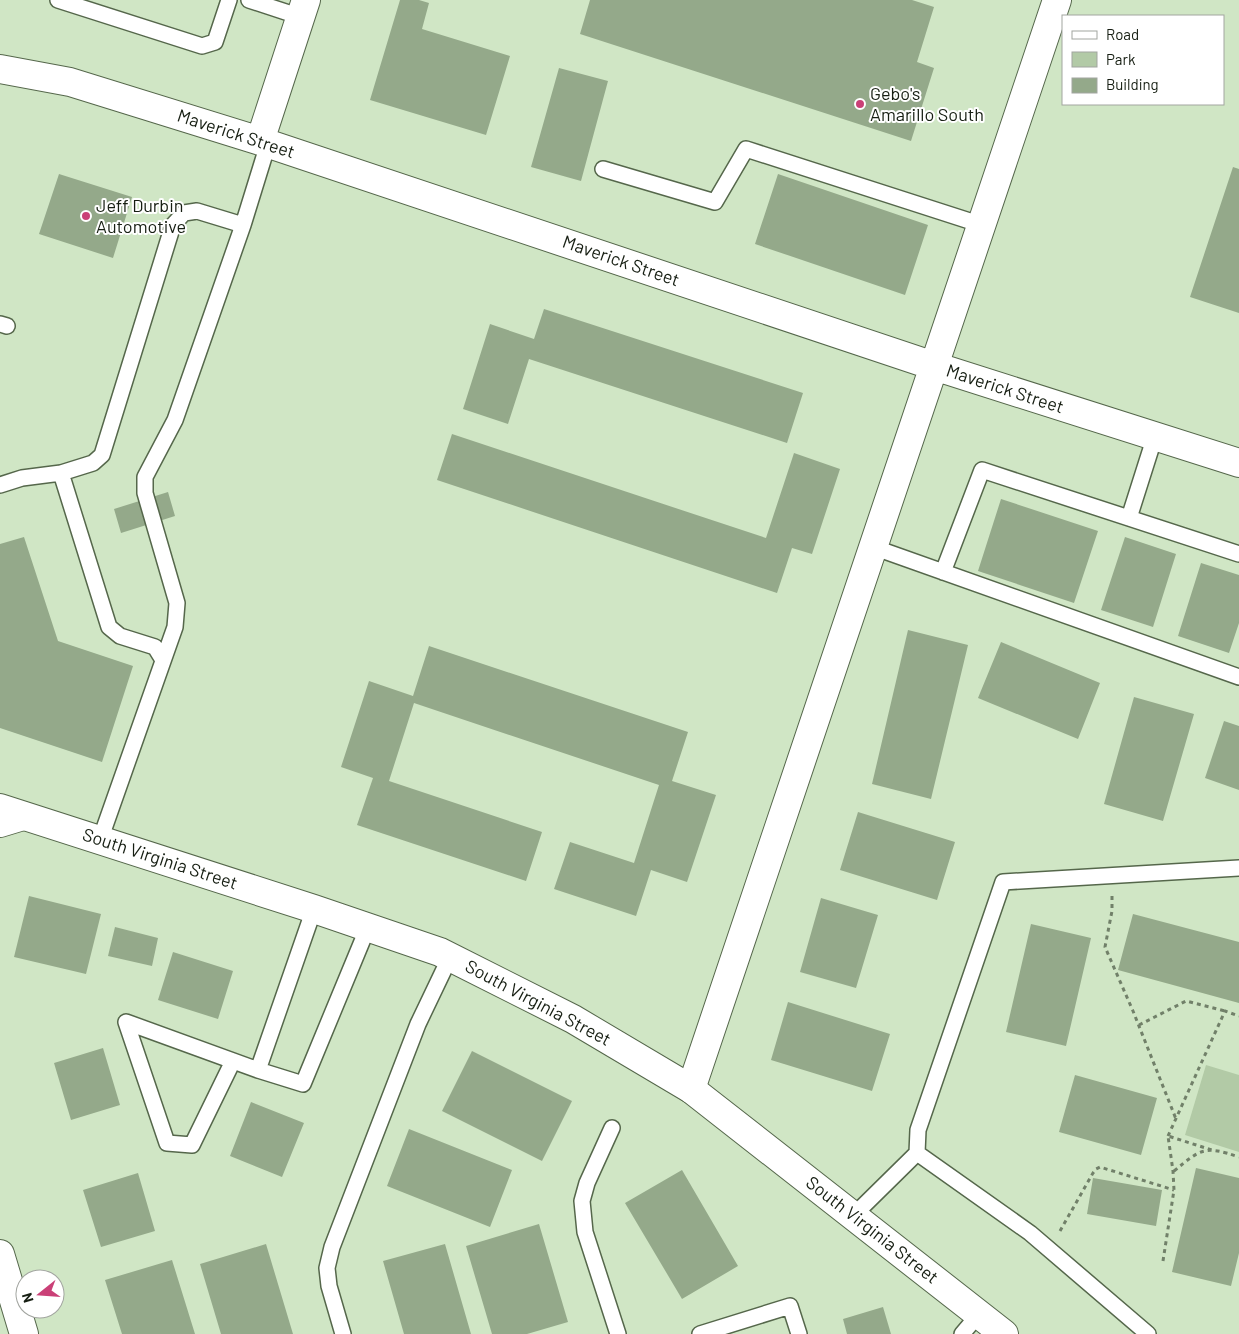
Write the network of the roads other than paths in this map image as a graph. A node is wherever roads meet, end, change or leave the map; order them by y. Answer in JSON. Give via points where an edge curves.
{"nodes":[{"id":1,"x":58,"y":0,"type":"edge"},
{"id":2,"x":229,"y":0,"type":"edge"},
{"id":3,"x":249,"y":0,"type":"edge"},
{"id":4,"x":1057,"y":0,"type":"edge"},
{"id":5,"x":304,"y":8,"type":"edge"},
{"id":6,"x":0,"y":69,"type":"edge"},
{"id":7,"x":264,"y":143,"type":"junction"},
{"id":8,"x":603,"y":169,"type":"dead end"},
{"id":9,"x":982,"y":225,"type":"junction"},
{"id":10,"x":243,"y":226,"type":"junction"},
{"id":11,"x":934,"y":366,"type":"junction"},
{"id":12,"x":1154,"y":436,"type":"junction"},
{"id":13,"x":1239,"y":463,"type":"edge"},
{"id":14,"x":61,"y":474,"type":"junction"},
{"id":15,"x":0,"y":485,"type":"edge"},
{"id":16,"x":1129,"y":518,"type":"junction"},
{"id":17,"x":873,"y":547,"type":"junction"},
{"id":18,"x":1239,"y":554,"type":"edge"},
{"id":19,"x":943,"y":572,"type":"junction"},
{"id":20,"x":164,"y":660,"type":"junction"},
{"id":21,"x":1239,"y":677,"type":"edge"},
{"id":22,"x":8,"y":816,"type":"edge"},
{"id":23,"x":100,"y":840,"type":"junction"},
{"id":24,"x":1239,"y":868,"type":"edge"},
{"id":25,"x":314,"y":909,"type":"junction"},
{"id":26,"x":368,"y":927,"type":"junction"},
{"id":27,"x":450,"y":958,"type":"junction"},
{"id":28,"x":233,"y":1061,"type":"junction"},
{"id":29,"x":258,"y":1070,"type":"junction"},
{"id":30,"x":691,"y":1089,"type":"junction"},
{"id":31,"x":612,"y":1128,"type":"dead end"},
{"id":32,"x":917,"y":1153,"type":"junction"},
{"id":33,"x":853,"y":1216,"type":"junction"},
{"id":34,"x":0,"y":1254,"type":"edge"},
{"id":35,"x":970,"y":1324,"type":"edge"},
{"id":36,"x":24,"y":1334,"type":"edge"},
{"id":37,"x":343,"y":1334,"type":"edge"},
{"id":38,"x":618,"y":1334,"type":"edge"},
{"id":39,"x":700,"y":1334,"type":"edge"},
{"id":40,"x":799,"y":1334,"type":"edge"},
{"id":41,"x":1004,"y":1334,"type":"edge"},
{"id":42,"x":1148,"y":1334,"type":"edge"}],
"edges":[{"from":1,"to":2,"type":"lane","via":[[202,46],[215,42]]},
{"from":3,"to":5,"type":"lane"},
{"from":4,"to":9,"type":"street"},
{"from":5,"to":7,"type":"street"},
{"from":6,"to":7,"type":"street","name":"Maverick Street","via":[[70,82]]},
{"from":7,"to":10,"type":"lane"},
{"from":7,"to":11,"type":"street","name":"Maverick Street"},
{"from":8,"to":9,"type":"lane","via":[[715,202],[746,149]]},
{"from":9,"to":11,"type":"street"},
{"from":10,"to":14,"type":"lane","via":[[198,210],[184,214],[173,224],[102,455],[93,463]]},
{"from":10,"to":20,"type":"lane","via":[[175,420],[146,477],[145,494],[178,603],[175,626]]},
{"from":11,"to":12,"type":"street","name":"Maverick Street"},
{"from":11,"to":17,"type":"street"},
{"from":12,"to":13,"type":"street","name":"Maverick Street"},
{"from":12,"to":16,"type":"lane"},
{"from":14,"to":15,"type":"lane","via":[[22,478]]},
{"from":14,"to":20,"type":"lane","via":[[109,627],[120,636],[155,647]]},
{"from":16,"to":18,"type":"lane"},
{"from":16,"to":19,"type":"lane","via":[[982,470]]},
{"from":17,"to":19,"type":"lane"},
{"from":17,"to":30,"type":"street"},
{"from":19,"to":21,"type":"lane"},
{"from":20,"to":23,"type":"lane"},
{"from":22,"to":23,"type":"street","name":"South Virginia Street"},
{"from":23,"to":25,"type":"street","name":"South Virginia Street"},
{"from":24,"to":32,"type":"lane","via":[[1003,882],[918,1130]]},
{"from":25,"to":26,"type":"street","name":"South Virginia Street"},
{"from":25,"to":29,"type":"lane"},
{"from":26,"to":27,"type":"street","name":"South Virginia Street"},
{"from":26,"to":29,"type":"lane","via":[[303,1084]]},
{"from":27,"to":30,"type":"street","name":"South Virginia Street","via":[[573,1019]]},
{"from":27,"to":37,"type":"lane","via":[[418,1024],[332,1247],[327,1268]]},
{"from":28,"to":28,"type":"lane","via":[[215,1055],[126,1022],[167,1143],[192,1145]]},
{"from":28,"to":29,"type":"lane"},
{"from":30,"to":33,"type":"street","name":"South Virginia Street"},
{"from":31,"to":38,"type":"lane","via":[[587,1182],[582,1201],[585,1232]]},
{"from":32,"to":33,"type":"lane"},
{"from":32,"to":42,"type":"lane","via":[[1030,1233]]},
{"from":33,"to":35,"type":"street","name":"South Virginia Street"},
{"from":34,"to":36,"type":"street"},
{"from":35,"to":41,"type":"street","name":"South Virginia Street"},
{"from":39,"to":40,"type":"lane","via":[[790,1306]]}]}
